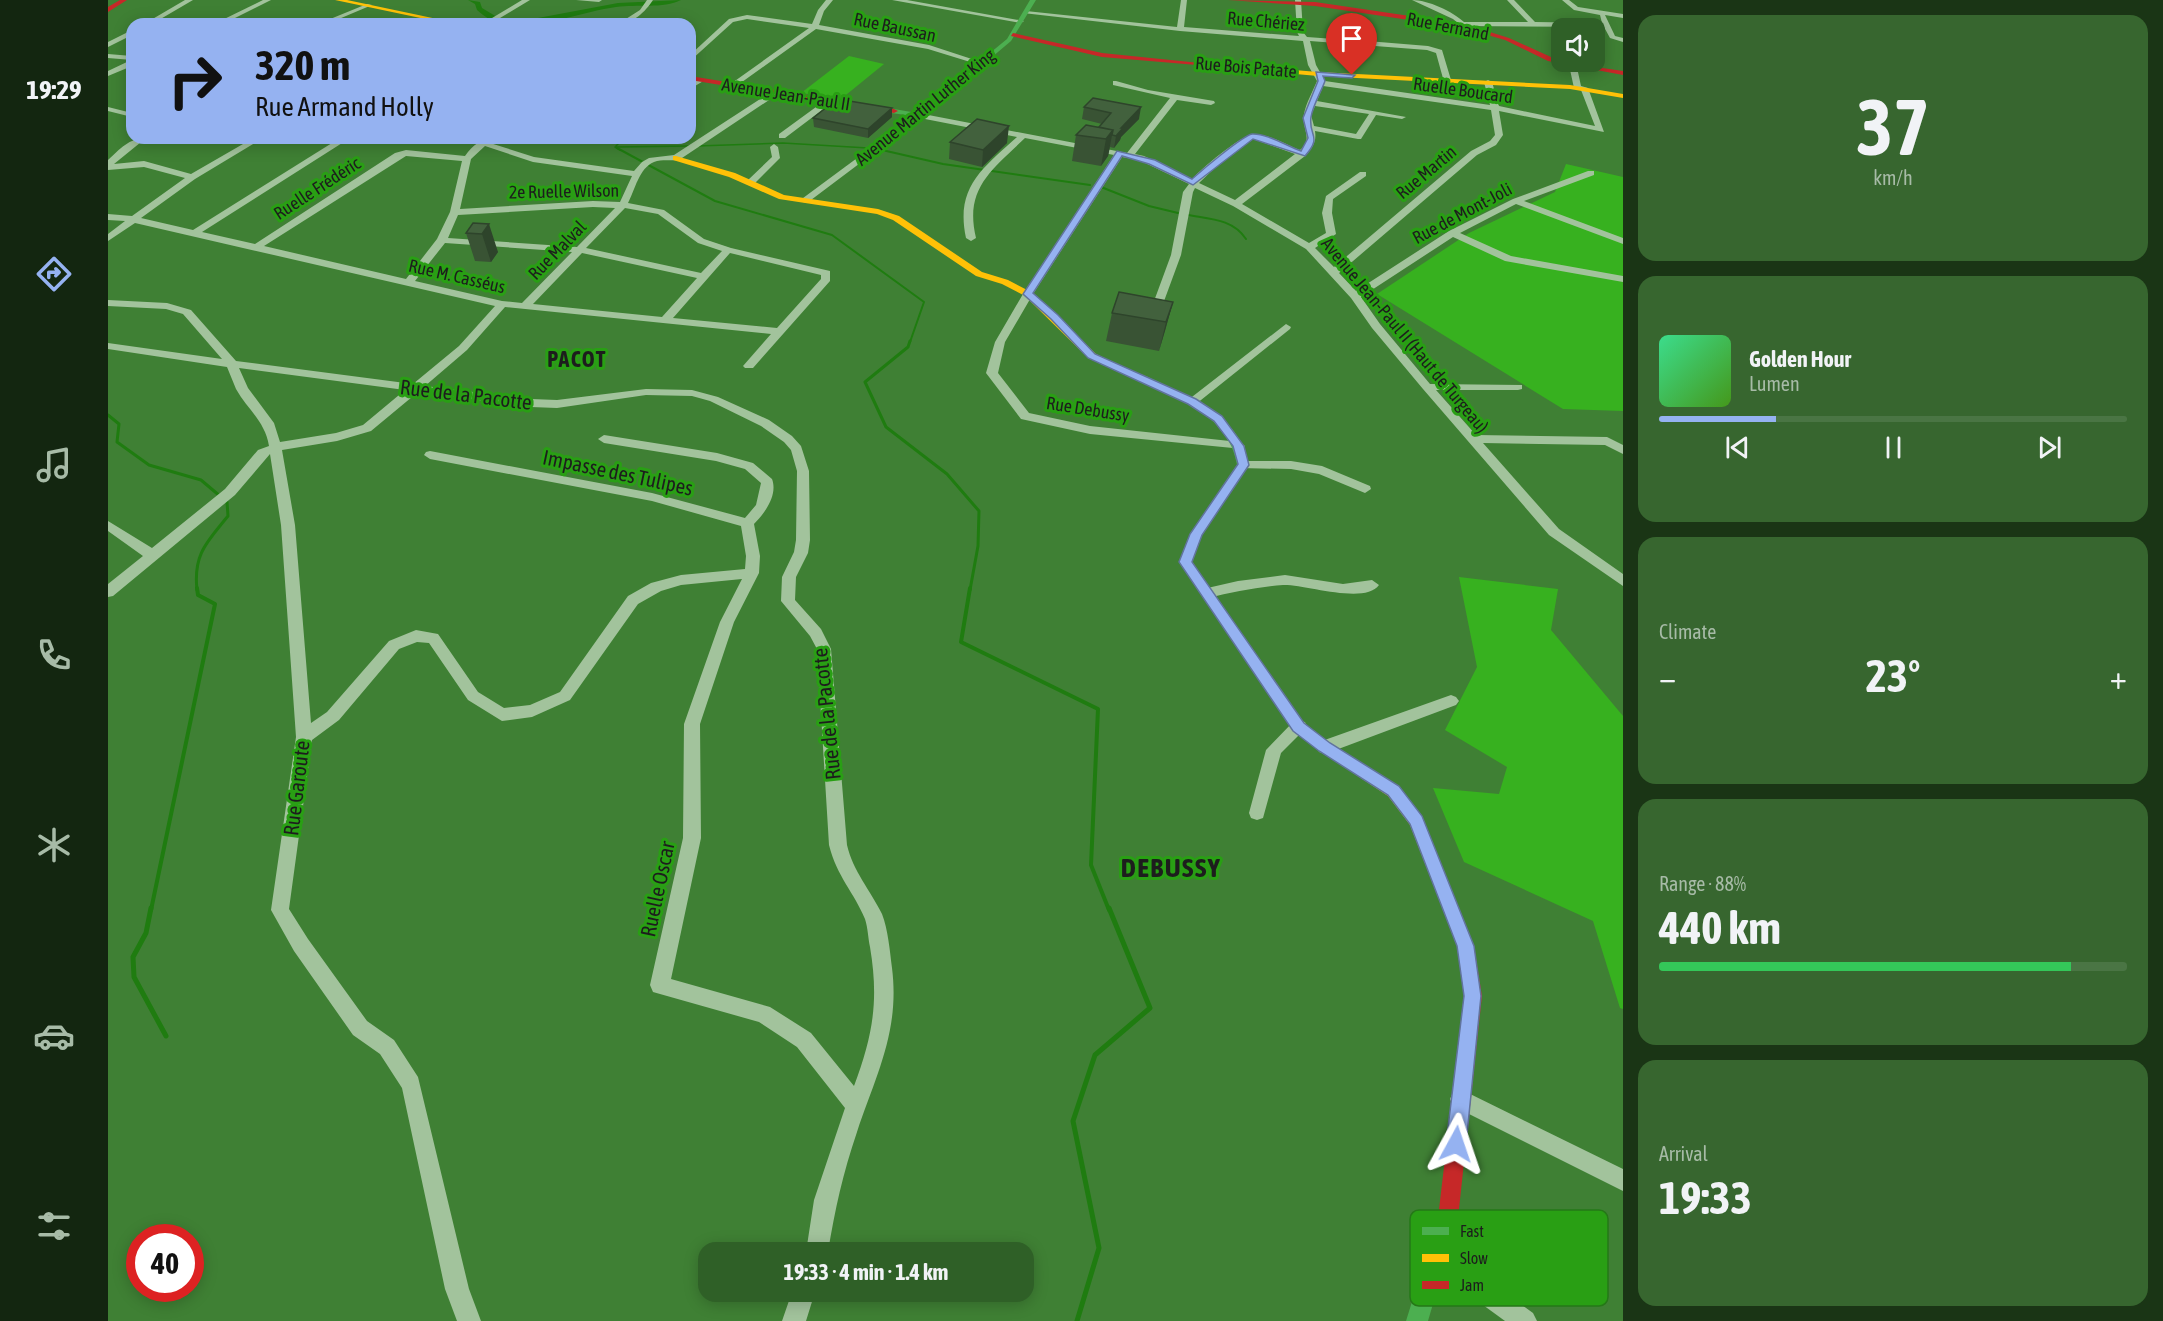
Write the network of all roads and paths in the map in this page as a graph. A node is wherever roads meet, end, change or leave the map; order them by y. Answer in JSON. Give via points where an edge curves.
{"nodes":[{"id":1,"x":124,"y":0,"type":"edge"},
{"id":2,"x":190,"y":0,"type":"edge"},
{"id":3,"x":268,"y":0,"type":"edge"},
{"id":4,"x":338,"y":0,"type":"edge"},
{"id":5,"x":423,"y":0,"type":"edge"},
{"id":6,"x":527,"y":0,"type":"edge"},
{"id":7,"x":579,"y":0,"type":"edge"},
{"id":8,"x":599,"y":0,"type":"edge"},
{"id":9,"x":830,"y":0,"type":"edge"},
{"id":10,"x":895,"y":0,"type":"edge"},
{"id":11,"x":1033,"y":0,"type":"edge"},
{"id":12,"x":1092,"y":0,"type":"edge"},
{"id":13,"x":1184,"y":0,"type":"edge"},
{"id":14,"x":1231,"y":0,"type":"edge"},
{"id":15,"x":1415,"y":0,"type":"edge"},
{"id":16,"x":1510,"y":0,"type":"edge"},
{"id":17,"x":1565,"y":0,"type":"edge"},
{"id":18,"x":1106,"y":2,"type":"dead end"},
{"id":19,"x":1299,"y":2,"type":"edge"},
{"id":20,"x":648,"y":4,"type":"edge"},
{"id":21,"x":369,"y":5,"type":"junction"},
{"id":22,"x":108,"y":10,"type":"edge"},
{"id":23,"x":1601,"y":13,"type":"junction"},
{"id":24,"x":1623,"y":16,"type":"edge"},
{"id":25,"x":1023,"y":17,"type":"junction"},
{"id":26,"x":158,"y":18,"type":"edge"},
{"id":27,"x":230,"y":18,"type":"edge"},
{"id":28,"x":336,"y":18,"type":"edge"},
{"id":29,"x":428,"y":18,"type":"edge"},
{"id":30,"x":438,"y":18,"type":"edge"},
{"id":31,"x":495,"y":18,"type":"edge"},
{"id":32,"x":629,"y":18,"type":"edge"},
{"id":33,"x":1602,"y":18,"type":"edge"},
{"id":34,"x":1347,"y":23,"type":"dead end"},
{"id":35,"x":1533,"y":24,"type":"junction"},
{"id":36,"x":1551,"y":24,"type":"edge"},
{"id":37,"x":1465,"y":25,"type":"junction"},
{"id":38,"x":815,"y":27,"type":"junction"},
{"id":39,"x":1605,"y":27,"type":"edge"},
{"id":40,"x":1180,"y":29,"type":"junction"},
{"id":41,"x":126,"y":35,"type":"edge"},
{"id":42,"x":1014,"y":35,"type":"junction"},
{"id":43,"x":1306,"y":40,"type":"junction"},
{"id":44,"x":1623,"y":40,"type":"edge"},
{"id":45,"x":1352,"y":43,"type":"junction"},
{"id":46,"x":108,"y":45,"type":"edge"},
{"id":47,"x":696,"y":53,"type":"edge"},
{"id":48,"x":108,"y":56,"type":"edge"},
{"id":49,"x":126,"y":58,"type":"edge"},
{"id":50,"x":1551,"y":60,"type":"edge"},
{"id":51,"x":980,"y":63,"type":"junction"},
{"id":52,"x":126,"y":66,"type":"edge"},
{"id":53,"x":1605,"y":70,"type":"edge"},
{"id":54,"x":1575,"y":72,"type":"edge"},
{"id":55,"x":1623,"y":73,"type":"edge"},
{"id":56,"x":108,"y":74,"type":"edge"},
{"id":57,"x":1320,"y":78,"type":"junction"},
{"id":58,"x":1446,"y":80,"type":"junction"},
{"id":59,"x":696,"y":82,"type":"edge"},
{"id":60,"x":1488,"y":82,"type":"junction"},
{"id":61,"x":1116,"y":83,"type":"dead end"},
{"id":62,"x":735,"y":85,"type":"junction"},
{"id":63,"x":1581,"y":88,"type":"junction"},
{"id":64,"x":777,"y":92,"type":"junction"},
{"id":65,"x":1176,"y":96,"type":"junction"},
{"id":66,"x":1623,"y":96,"type":"edge"},
{"id":67,"x":830,"y":101,"type":"junction"},
{"id":68,"x":1211,"y":103,"type":"dead end"},
{"id":69,"x":1312,"y":103,"type":"junction"},
{"id":70,"x":126,"y":108,"type":"edge"},
{"id":71,"x":1495,"y":108,"type":"junction"},
{"id":72,"x":108,"y":109,"type":"edge"},
{"id":73,"x":118,"y":111,"type":"junction"},
{"id":74,"x":1374,"y":112,"type":"junction"},
{"id":75,"x":126,"y":113,"type":"edge"},
{"id":76,"x":918,"y":115,"type":"junction"},
{"id":77,"x":1402,"y":117,"type":"dead end"},
{"id":78,"x":1310,"y":128,"type":"junction"},
{"id":79,"x":782,"y":136,"type":"dead end"},
{"id":80,"x":1022,"y":136,"type":"junction"},
{"id":81,"x":132,"y":144,"type":"edge"},
{"id":82,"x":248,"y":144,"type":"edge"},
{"id":83,"x":336,"y":144,"type":"edge"},
{"id":84,"x":484,"y":144,"type":"edge"},
{"id":85,"x":495,"y":144,"type":"edge"},
{"id":86,"x":774,"y":147,"type":"dead end"},
{"id":87,"x":1125,"y":154,"type":"junction"},
{"id":88,"x":1302,"y":154,"type":"junction"},
{"id":89,"x":675,"y":158,"type":"junction"},
{"id":90,"x":467,"y":159,"type":"junction"},
{"id":91,"x":108,"y":166,"type":"edge"},
{"id":92,"x":638,"y":170,"type":"junction"},
{"id":93,"x":1591,"y":173,"type":"dead end"},
{"id":94,"x":1363,"y":174,"type":"dead end"},
{"id":95,"x":192,"y":177,"type":"junction"},
{"id":96,"x":750,"y":183,"type":"junction"},
{"id":97,"x":1193,"y":183,"type":"junction"},
{"id":98,"x":804,"y":201,"type":"junction"},
{"id":99,"x":1516,"y":201,"type":"junction"},
{"id":100,"x":1236,"y":204,"type":"junction"},
{"id":101,"x":623,"y":205,"type":"junction"},
{"id":102,"x":455,"y":212,"type":"junction"},
{"id":103,"x":108,"y":217,"type":"edge"},
{"id":104,"x":132,"y":219,"type":"junction"},
{"id":105,"x":194,"y":233,"type":"junction"},
{"id":106,"x":1452,"y":233,"type":"junction"},
{"id":107,"x":108,"y":238,"type":"edge"},
{"id":108,"x":970,"y":238,"type":"dead end"},
{"id":109,"x":442,"y":240,"type":"junction"},
{"id":110,"x":1623,"y":242,"type":"edge"},
{"id":111,"x":1309,"y":247,"type":"junction"},
{"id":112,"x":255,"y":248,"type":"junction"},
{"id":113,"x":580,"y":250,"type":"junction"},
{"id":114,"x":728,"y":250,"type":"junction"},
{"id":115,"x":1333,"y":273,"type":"junction"},
{"id":116,"x":704,"y":277,"type":"junction"},
{"id":117,"x":1623,"y":279,"type":"edge"},
{"id":118,"x":409,"y":282,"type":"junction"},
{"id":119,"x":1028,"y":294,"type":"junction"},
{"id":120,"x":1355,"y":296,"type":"junction"},
{"id":121,"x":108,"y":303,"type":"edge"},
{"id":122,"x":502,"y":304,"type":"junction"},
{"id":123,"x":525,"y":307,"type":"junction"},
{"id":124,"x":1155,"y":312,"type":"edge"},
{"id":125,"x":664,"y":321,"type":"junction"},
{"id":126,"x":1286,"y":327,"type":"dead end"},
{"id":127,"x":781,"y":332,"type":"junction"},
{"id":128,"x":108,"y":346,"type":"edge"},
{"id":129,"x":232,"y":364,"type":"junction"},
{"id":130,"x":749,"y":366,"type":"dead end"},
{"id":131,"x":1427,"y":387,"type":"junction"},
{"id":132,"x":1518,"y":387,"type":"dead end"},
{"id":133,"x":415,"y":388,"type":"junction"},
{"id":134,"x":1192,"y":402,"type":"junction"},
{"id":135,"x":604,"y":439,"type":"dead end"},
{"id":136,"x":1472,"y":439,"type":"junction"},
{"id":137,"x":1239,"y":446,"type":"junction"},
{"id":138,"x":276,"y":447,"type":"junction"},
{"id":139,"x":1623,"y":450,"type":"edge"},
{"id":140,"x":430,"y":456,"type":"dead end"},
{"id":141,"x":1243,"y":465,"type":"junction"},
{"id":142,"x":1365,"y":489,"type":"dead end"},
{"id":143,"x":747,"y":523,"type":"junction"},
{"id":144,"x":108,"y":525,"type":"edge"},
{"id":145,"x":152,"y":555,"type":"junction"},
{"id":146,"x":752,"y":573,"type":"junction"},
{"id":147,"x":1623,"y":581,"type":"edge"},
{"id":148,"x":1372,"y":585,"type":"dead end"},
{"id":149,"x":108,"y":592,"type":"edge"},
{"id":150,"x":1208,"y":592,"type":"junction"},
{"id":151,"x":1451,"y":700,"type":"dead end"},
{"id":152,"x":1299,"y":727,"type":"junction"},
{"id":153,"x":304,"y":737,"type":"junction"},
{"id":154,"x":1324,"y":747,"type":"junction"},
{"id":155,"x":1257,"y":813,"type":"dead end"},
{"id":156,"x":1460,"y":1099,"type":"junction"},
{"id":157,"x":856,"y":1107,"type":"junction"},
{"id":158,"x":1623,"y":1180,"type":"edge"},
{"id":159,"x":1450,"y":1210,"type":"edge"},
{"id":160,"x":819,"y":1242,"type":"edge"},
{"id":161,"x":801,"y":1302,"type":"edge"},
{"id":162,"x":1421,"y":1306,"type":"edge"},
{"id":163,"x":1504,"y":1306,"type":"edge"},
{"id":164,"x":470,"y":1321,"type":"edge"},
{"id":165,"x":794,"y":1321,"type":"edge"},
{"id":166,"x":1417,"y":1321,"type":"edge"},
{"id":167,"x":1525,"y":1321,"type":"edge"}],
"edges":[{"from":1,"to":22,"type":"street"},
{"from":2,"to":26,"type":"street"},
{"from":3,"to":27,"type":"street"},
{"from":4,"to":21,"type":"street"},
{"from":5,"to":30,"type":"street"},
{"from":6,"to":31,"type":"street"},
{"from":7,"to":8,"type":"street"},
{"from":9,"to":38,"type":"street"},
{"from":10,"to":25,"type":"street","name":"Rue Chériez"},
{"from":11,"to":25,"type":"street","name":"Avenue Martin Luther King"},
{"from":12,"to":18,"type":"street"},
{"from":13,"to":40,"type":"street"},
{"from":14,"to":19,"type":"street","name":"Rue Fernand"},
{"from":15,"to":37,"type":"street"},
{"from":16,"to":35,"type":"street"},
{"from":17,"to":23,"type":"street","via":[[1576,9]]},
{"from":19,"to":37,"type":"street","name":"Rue Fernand"},
{"from":19,"to":43,"type":"street","via":[[1300,32]]},
{"from":20,"to":32,"type":"street"},
{"from":21,"to":28,"type":"street"},
{"from":21,"to":29,"type":"street"},
{"from":23,"to":24,"type":"street"},
{"from":23,"to":33,"type":"street"},
{"from":25,"to":40,"type":"street","name":"Rue Chériez"},
{"from":25,"to":42,"type":"street","name":"Avenue Martin Luther King"},
{"from":34,"to":45,"type":"street"},
{"from":35,"to":36,"type":"street"},
{"from":35,"to":37,"type":"street"},
{"from":37,"to":50,"type":"street","name":"Rue Fernand"},
{"from":38,"to":47,"type":"street","name":"Rue Baussan","via":[[737,17]]},
{"from":38,"to":51,"type":"street","name":"Rue Baussan","via":[[929,47]]},
{"from":38,"to":62,"type":"street"},
{"from":39,"to":44,"type":"street","via":[[1612,38]]},
{"from":40,"to":43,"type":"street","name":"Rue Chériez"},
{"from":41,"to":46,"type":"street"},
{"from":42,"to":51,"type":"street","name":"Avenue Martin Luther King"},
{"from":42,"to":57,"type":"street","name":"Rue Bois Patate","via":[[1102,55]]},
{"from":43,"to":45,"type":"street","name":"Rue Chériez"},
{"from":43,"to":57,"type":"street","via":[[1312,65]]},
{"from":45,"to":58,"type":"street","name":"Rue Chériez","via":[[1435,50],[1439,52]]},
{"from":48,"to":49,"type":"street"},
{"from":51,"to":76,"type":"street","name":"Avenue Martin Luther King"},
{"from":52,"to":56,"type":"street"},
{"from":53,"to":55,"type":"street","name":"Rue Fernand"},
{"from":54,"to":63,"type":"street"},
{"from":57,"to":58,"type":"street","name":"Rue Bois Patate"},
{"from":57,"to":69,"type":"street"},
{"from":57,"to":71,"type":"street","name":"Ruelle Boucard"},
{"from":58,"to":60,"type":"street","name":"Rue Bois Patate"},
{"from":59,"to":62,"type":"street","name":"Avenue Jean-Paul II"},
{"from":60,"to":63,"type":"street","name":"Rue Bois Patate"},
{"from":60,"to":71,"type":"street","name":"Rue Martin"},
{"from":61,"to":65,"type":"street"},
{"from":62,"to":64,"type":"street","name":"Avenue Jean-Paul II"},
{"from":63,"to":66,"type":"street","name":"Rue Bois Patate"},
{"from":63,"to":71,"type":"street","name":"Ruelle Boucard","via":[[1601,130]]},
{"from":64,"to":67,"type":"street","name":"Avenue Jean-Paul II"},
{"from":64,"to":89,"type":"street"},
{"from":65,"to":68,"type":"street"},
{"from":65,"to":87,"type":"street","name":"Rue Debussy"},
{"from":67,"to":76,"type":"street","name":"Avenue Jean-Paul II"},
{"from":67,"to":79,"type":"street"},
{"from":69,"to":74,"type":"street"},
{"from":69,"to":78,"type":"street","via":[[1307,118]]},
{"from":70,"to":73,"type":"street"},
{"from":71,"to":115,"type":"street","name":"Rue Martin","via":[[1499,135],[1493,143],[1474,153]]},
{"from":72,"to":73,"type":"street"},
{"from":73,"to":75,"type":"street"},
{"from":74,"to":77,"type":"street"},
{"from":74,"to":78,"type":"street","via":[[1358,137]]},
{"from":76,"to":80,"type":"street","name":"Avenue Jean-Paul II (Haut de Turgeau)"},
{"from":76,"to":98,"type":"street","name":"Avenue Martin Luther King"},
{"from":78,"to":88,"type":"street","via":[[1310,145]]},
{"from":80,"to":87,"type":"street","name":"Avenue Jean-Paul II (Haut de Turgeau)"},
{"from":80,"to":108,"type":"street","via":[[974,186],[966,204],[965,222]]},
{"from":81,"to":91,"type":"street"},
{"from":82,"to":95,"type":"street"},
{"from":83,"to":105,"type":"street"},
{"from":84,"to":90,"type":"street"},
{"from":85,"to":92,"type":"street","via":[[533,159]]},
{"from":86,"to":96,"type":"street","via":[[776,158]]},
{"from":87,"to":97,"type":"street","name":"Avenue Jean-Paul II (Haut de Turgeau)","via":[[1152,162]]},
{"from":87,"to":119,"type":"street","name":"Rue Debussy"},
{"from":88,"to":97,"type":"street","via":[[1251,137]]},
{"from":88,"to":100,"type":"street"},
{"from":89,"to":92,"type":"street","via":[[660,157]]},
{"from":89,"to":96,"type":"street"},
{"from":90,"to":102,"type":"street"},
{"from":90,"to":112,"type":"street","name":"Ruelle Frédéric","via":[[398,155]]},
{"from":91,"to":95,"type":"street","via":[[144,164]]},
{"from":92,"to":101,"type":"street","name":"Rue Malval"},
{"from":93,"to":99,"type":"street","name":"Rue de Mont-Joli"},
{"from":94,"to":111,"type":"street","via":[[1329,198],[1331,234]]},
{"from":95,"to":104,"type":"street"},
{"from":96,"to":98,"type":"street"},
{"from":97,"to":100,"type":"street","name":"Avenue Jean-Paul II (Haut de Turgeau)"},
{"from":97,"to":124,"type":"street","via":[[1176,255]]},
{"from":98,"to":119,"type":"street","via":[[896,218],[979,274]]},
{"from":99,"to":106,"type":"street","name":"Rue de Mont-Joli"},
{"from":99,"to":110,"type":"street"},
{"from":100,"to":111,"type":"street","name":"Avenue Jean-Paul II (Haut de Turgeau)"},
{"from":101,"to":102,"type":"street","name":"2e Ruelle Wilson"},
{"from":101,"to":113,"type":"street","name":"Rue Malval"},
{"from":101,"to":114,"type":"street","name":"2e Ruelle Wilson","via":[[661,212],[701,241]]},
{"from":102,"to":109,"type":"street"},
{"from":103,"to":104,"type":"street","name":"Rue M. Casséus"},
{"from":104,"to":105,"type":"street","name":"Rue M. Casséus"},
{"from":104,"to":107,"type":"street"},
{"from":105,"to":112,"type":"street","name":"Rue M. Casséus"},
{"from":106,"to":117,"type":"street","via":[[1508,259]]},
{"from":106,"to":120,"type":"street","name":"Rue de Mont-Joli"},
{"from":109,"to":113,"type":"street"},
{"from":109,"to":118,"type":"street"},
{"from":111,"to":115,"type":"street","name":"Avenue Jean-Paul II (Haut de Turgeau)"},
{"from":112,"to":118,"type":"street","name":"Rue M. Casséus"},
{"from":113,"to":116,"type":"street"},
{"from":113,"to":123,"type":"street","name":"Rue Malval"},
{"from":114,"to":116,"type":"street"},
{"from":114,"to":127,"type":"street","name":"2e Ruelle Wilson","via":[[826,273],[826,279]]},
{"from":115,"to":120,"type":"street","name":"Avenue Jean-Paul II (Haut de Turgeau)"},
{"from":116,"to":125,"type":"street"},
{"from":118,"to":122,"type":"street","name":"Rue M. Casséus"},
{"from":119,"to":134,"type":"street","via":[[1092,356]]},
{"from":119,"to":137,"type":"street","name":"Rue Debussy","via":[[1000,342],[992,373],[1025,416],[1090,430]]},
{"from":120,"to":131,"type":"street","name":"Avenue Jean-Paul II (Haut de Turgeau)"},
{"from":121,"to":129,"type":"street","name":"Rue Garoute","via":[[187,312]]},
{"from":122,"to":123,"type":"street","name":"Rue M. Casséus"},
{"from":122,"to":133,"type":"street","via":[[463,348]]},
{"from":123,"to":125,"type":"street","name":"Rue M. Casséus"},
{"from":125,"to":127,"type":"street","name":"Rue M. Casséus"},
{"from":126,"to":134,"type":"street"},
{"from":127,"to":130,"type":"street","name":"2e Ruelle Wilson"},
{"from":128,"to":129,"type":"street","name":"Rue de la Pacotte"},
{"from":129,"to":133,"type":"street","name":"Rue de la Pacotte"},
{"from":129,"to":138,"type":"street","name":"Rue Garoute","via":[[242,389],[268,423]]},
{"from":131,"to":132,"type":"street"},
{"from":131,"to":136,"type":"street","name":"Avenue Jean-Paul II (Haut de Turgeau)"},
{"from":133,"to":138,"type":"street","via":[[359,432]]},
{"from":133,"to":157,"type":"street","name":"Rue de la Pacotte","via":[[557,404],[646,392],[692,393],[765,423],[797,449],[803,471],[803,540],[789,577],[788,601],[816,633],[824,649],[838,845],[843,865],[874,918],[883,970],[884,1014],[878,1048]]},
{"from":134,"to":137,"type":"street","via":[[1218,418]]},
{"from":135,"to":143,"type":"street","via":[[678,449],[749,466],[768,482],[760,511]]},
{"from":136,"to":139,"type":"street","via":[[1607,441]]},
{"from":136,"to":147,"type":"street","name":"Avenue Jean-Paul II (Haut de Turgeau)","via":[[1554,532]]},
{"from":137,"to":141,"type":"street"},
{"from":138,"to":145,"type":"street","via":[[258,456],[243,478]]},
{"from":138,"to":153,"type":"street","name":"Rue Garoute","via":[[288,525]]},
{"from":140,"to":143,"type":"street","name":"Impasse des Tulipes","via":[[652,497]]},
{"from":141,"to":142,"type":"street","via":[[1291,465],[1322,470]]},
{"from":141,"to":150,"type":"street","via":[[1197,534],[1185,562]]},
{"from":143,"to":146,"type":"street"},
{"from":144,"to":145,"type":"street"},
{"from":145,"to":149,"type":"street"},
{"from":146,"to":153,"type":"street","via":[[681,580],[656,587],[633,600],[564,696],[532,711],[502,715],[473,696],[433,638],[416,636],[394,645],[333,716]]},
{"from":146,"to":157,"type":"street","name":"Ruelle Oscar","via":[[727,622],[692,724],[692,838],[660,985],[763,1014],[804,1040]]},
{"from":148,"to":150,"type":"street","via":[[1343,589],[1285,580]]},
{"from":150,"to":152,"type":"street"},
{"from":151,"to":154,"type":"street"},
{"from":152,"to":154,"type":"street"},
{"from":152,"to":155,"type":"street","via":[[1274,750]]},
{"from":153,"to":164,"type":"street","name":"Rue Garoute","via":[[280,910],[360,1028],[387,1047],[411,1084],[457,1289]]},
{"from":154,"to":156,"type":"street","via":[[1393,791],[1416,821],[1466,946],[1473,996]]},
{"from":156,"to":158,"type":"street"},
{"from":156,"to":159,"type":"street"},
{"from":157,"to":160,"type":"street","name":"Rue de la Pacotte","via":[[825,1200]]},
{"from":161,"to":165,"type":"street"},
{"from":162,"to":166,"type":"street"},
{"from":163,"to":167,"type":"street"}]}
